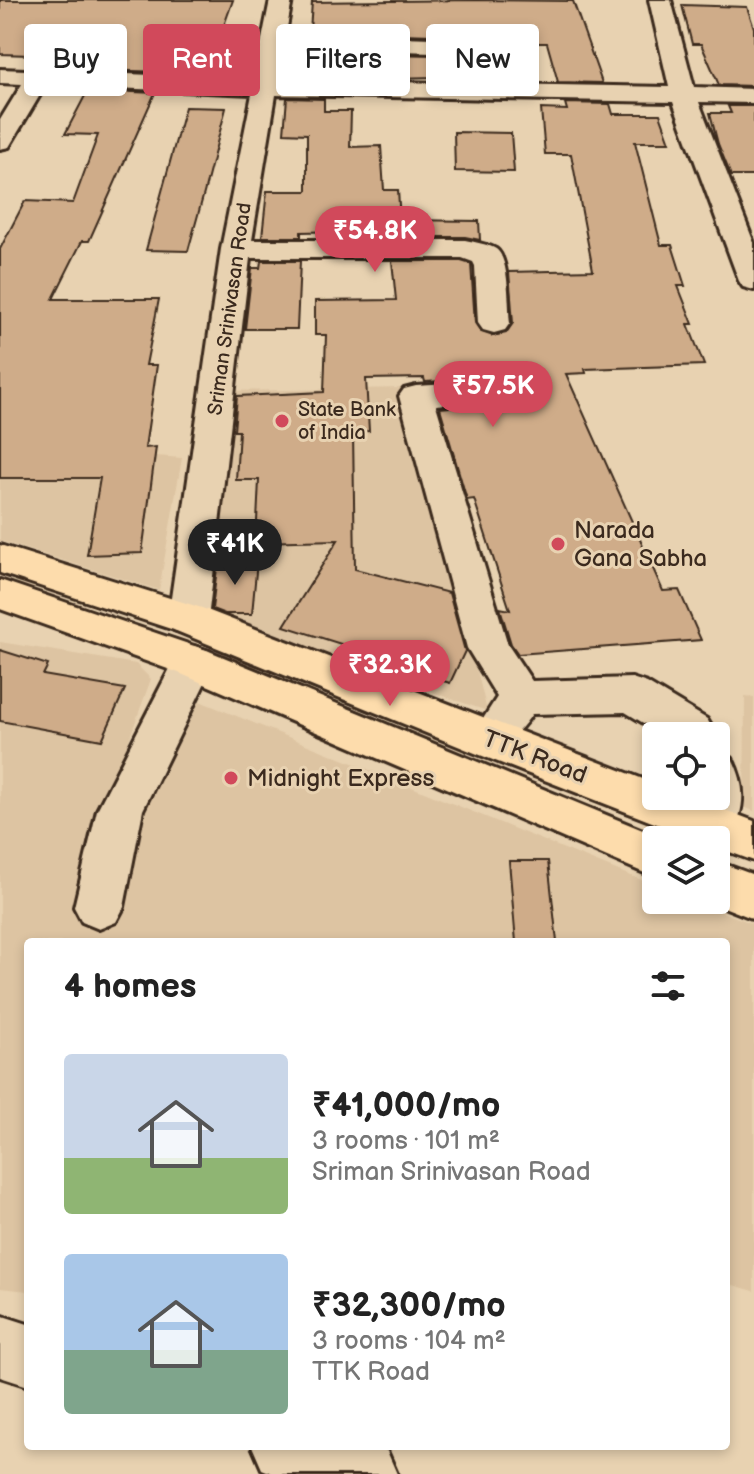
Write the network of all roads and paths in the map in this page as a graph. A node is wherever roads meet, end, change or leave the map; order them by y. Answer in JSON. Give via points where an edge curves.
{"nodes":[{"id":1,"x":281,"y":0,"type":"edge"},
{"id":2,"x":660,"y":0,"type":"edge"},
{"id":3,"x":273,"y":40,"type":"junction"},
{"id":4,"x":426,"y":45,"type":"edge"},
{"id":5,"x":0,"y":76,"type":"edge"},
{"id":6,"x":24,"y":77,"type":"edge"},
{"id":7,"x":127,"y":82,"type":"edge"},
{"id":8,"x":264,"y":87,"type":"junction"},
{"id":9,"x":27,"y":96,"type":"edge"},
{"id":10,"x":754,"y":96,"type":"edge"},
{"id":11,"x":684,"y":97,"type":"junction"},
{"id":12,"x":0,"y":141,"type":"edge"},
{"id":13,"x":236,"y":249,"type":"junction"},
{"id":14,"x":754,"y":281,"type":"edge"},
{"id":15,"x":494,"y":323,"type":"dead end"},
{"id":16,"x":515,"y":390,"type":"dead end"},
{"id":17,"x":0,"y":559,"type":"edge"},
{"id":18,"x":0,"y":594,"type":"edge"},
{"id":19,"x":0,"y":625,"type":"edge"},
{"id":20,"x":98,"y":629,"type":"junction"},
{"id":21,"x":191,"y":641,"type":"junction"},
{"id":22,"x":520,"y":698,"type":"junction"},
{"id":23,"x":677,"y":722,"type":"edge"},
{"id":24,"x":491,"y":741,"type":"junction"},
{"id":25,"x":723,"y":810,"type":"edge"},
{"id":26,"x":734,"y":833,"type":"edge"},
{"id":27,"x":642,"y":850,"type":"edge"},
{"id":28,"x":730,"y":888,"type":"edge"},
{"id":29,"x":754,"y":897,"type":"edge"},
{"id":30,"x":99,"y":907,"type":"dead end"},
{"id":31,"x":0,"y":1346,"type":"edge"},
{"id":32,"x":24,"y":1354,"type":"edge"},
{"id":33,"x":296,"y":1450,"type":"edge"},
{"id":34,"x":363,"y":1474,"type":"edge"}],
"edges":[{"from":1,"to":3,"type":"street","name":"Sriman Srinivasan Road"},
{"from":2,"to":11,"type":"street"},
{"from":3,"to":4,"type":"street"},
{"from":3,"to":8,"type":"street","name":"Sriman Srinivasan Road"},
{"from":5,"to":6,"type":"street"},
{"from":7,"to":8,"type":"street"},
{"from":8,"to":11,"type":"street"},
{"from":8,"to":13,"type":"street","name":"Sriman Srinivasan Road"},
{"from":9,"to":12,"type":"street"},
{"from":10,"to":11,"type":"street"},
{"from":11,"to":14,"type":"street"},
{"from":13,"to":15,"type":"street","via":[[465,249],[486,256],[490,266]]},
{"from":13,"to":21,"type":"street","name":"Sriman Srinivasan Road"},
{"from":16,"to":22,"type":"street","via":[[416,396],[488,648]]},
{"from":17,"to":21,"type":"main road","name":"TTK Road"},
{"from":18,"to":20,"type":"main road","name":"TTK Road"},
{"from":19,"to":20,"type":"main road","via":[[42,635]]},
{"from":20,"to":21,"type":"main road","name":"TTK Road"},
{"from":21,"to":24,"type":"main road","name":"TTK Road"},
{"from":21,"to":27,"type":"main road","name":"TTK Road"},
{"from":21,"to":30,"type":"street","name":"Sriman Srinivasan Road","via":[[120,810]]},
{"from":22,"to":23,"type":"street","via":[[632,695]]},
{"from":22,"to":24,"type":"street"},
{"from":24,"to":26,"type":"main road","name":"TTK Road"},
{"from":25,"to":26,"type":"street"},
{"from":28,"to":29,"type":"main road"},
{"from":31,"to":32,"type":"street"},
{"from":33,"to":34,"type":"street"}]}
